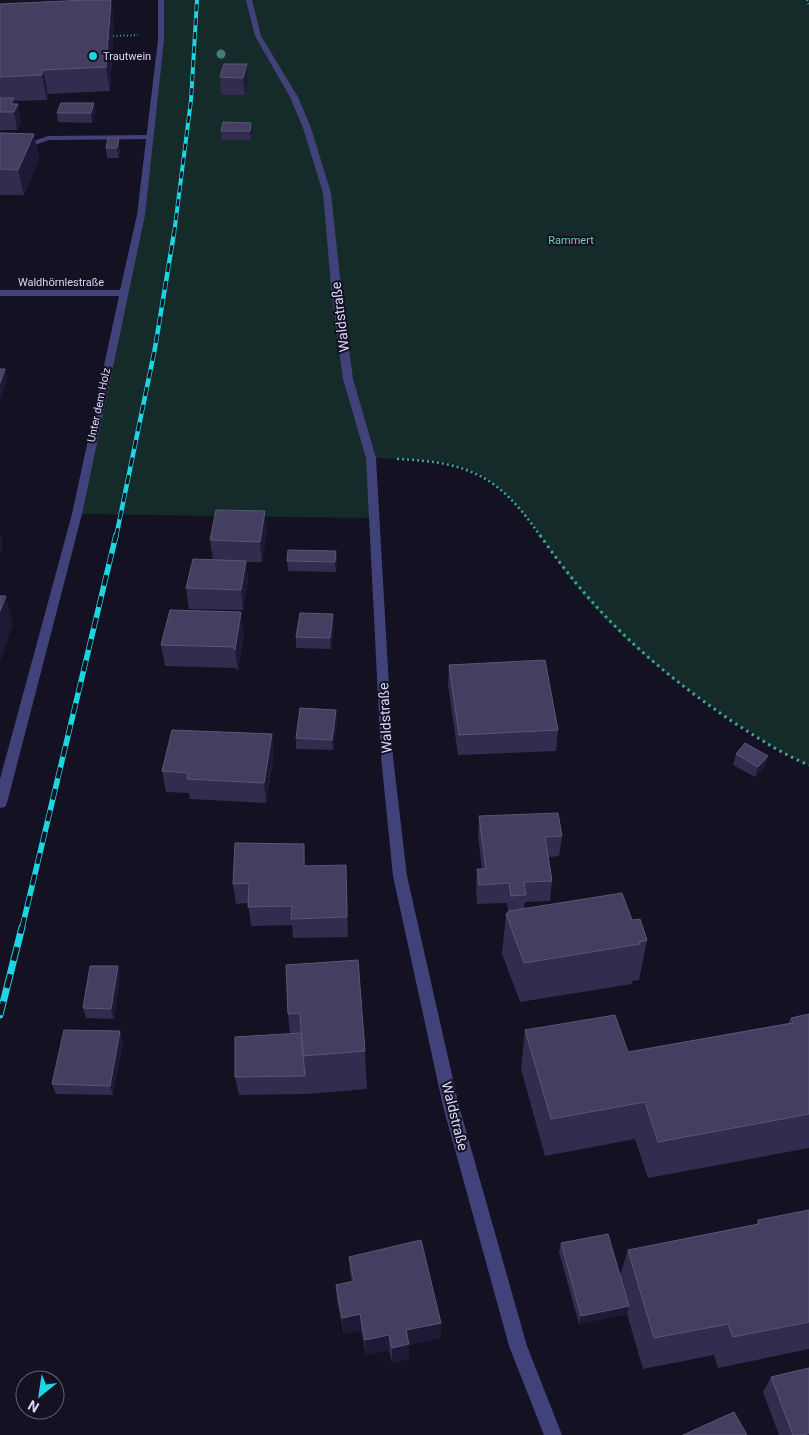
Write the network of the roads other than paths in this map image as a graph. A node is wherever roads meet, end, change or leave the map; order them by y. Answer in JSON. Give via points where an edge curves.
{"nodes":[{"id":1,"x":161,"y":0,"type":"edge"},
{"id":2,"x":249,"y":0,"type":"edge"},
{"id":3,"x":150,"y":137,"type":"junction"},
{"id":4,"x":0,"y":146,"type":"edge"},
{"id":5,"x":0,"y":293,"type":"edge"},
{"id":6,"x":122,"y":293,"type":"junction"},
{"id":7,"x":0,"y":803,"type":"edge"},
{"id":8,"x":553,"y":1435,"type":"edge"}],
"edges":[{"from":1,"to":3,"type":"street","name":"Unter dem Holz","via":[[161,40]]},
{"from":2,"to":8,"type":"street","name":"Waldstraße","via":[[258,36],[294,97],[307,128],[327,193],[348,379],[371,458],[387,757],[400,876],[451,1106],[518,1346]]},
{"from":3,"to":4,"type":"street","via":[[48,138],[23,146]]},
{"from":3,"to":6,"type":"street","name":"Unter dem Holz","via":[[141,215]]},
{"from":5,"to":6,"type":"street","name":"Waldhörnlestraße"},
{"from":6,"to":7,"type":"street","name":"Unter dem Holz","via":[[77,514]]}]}
